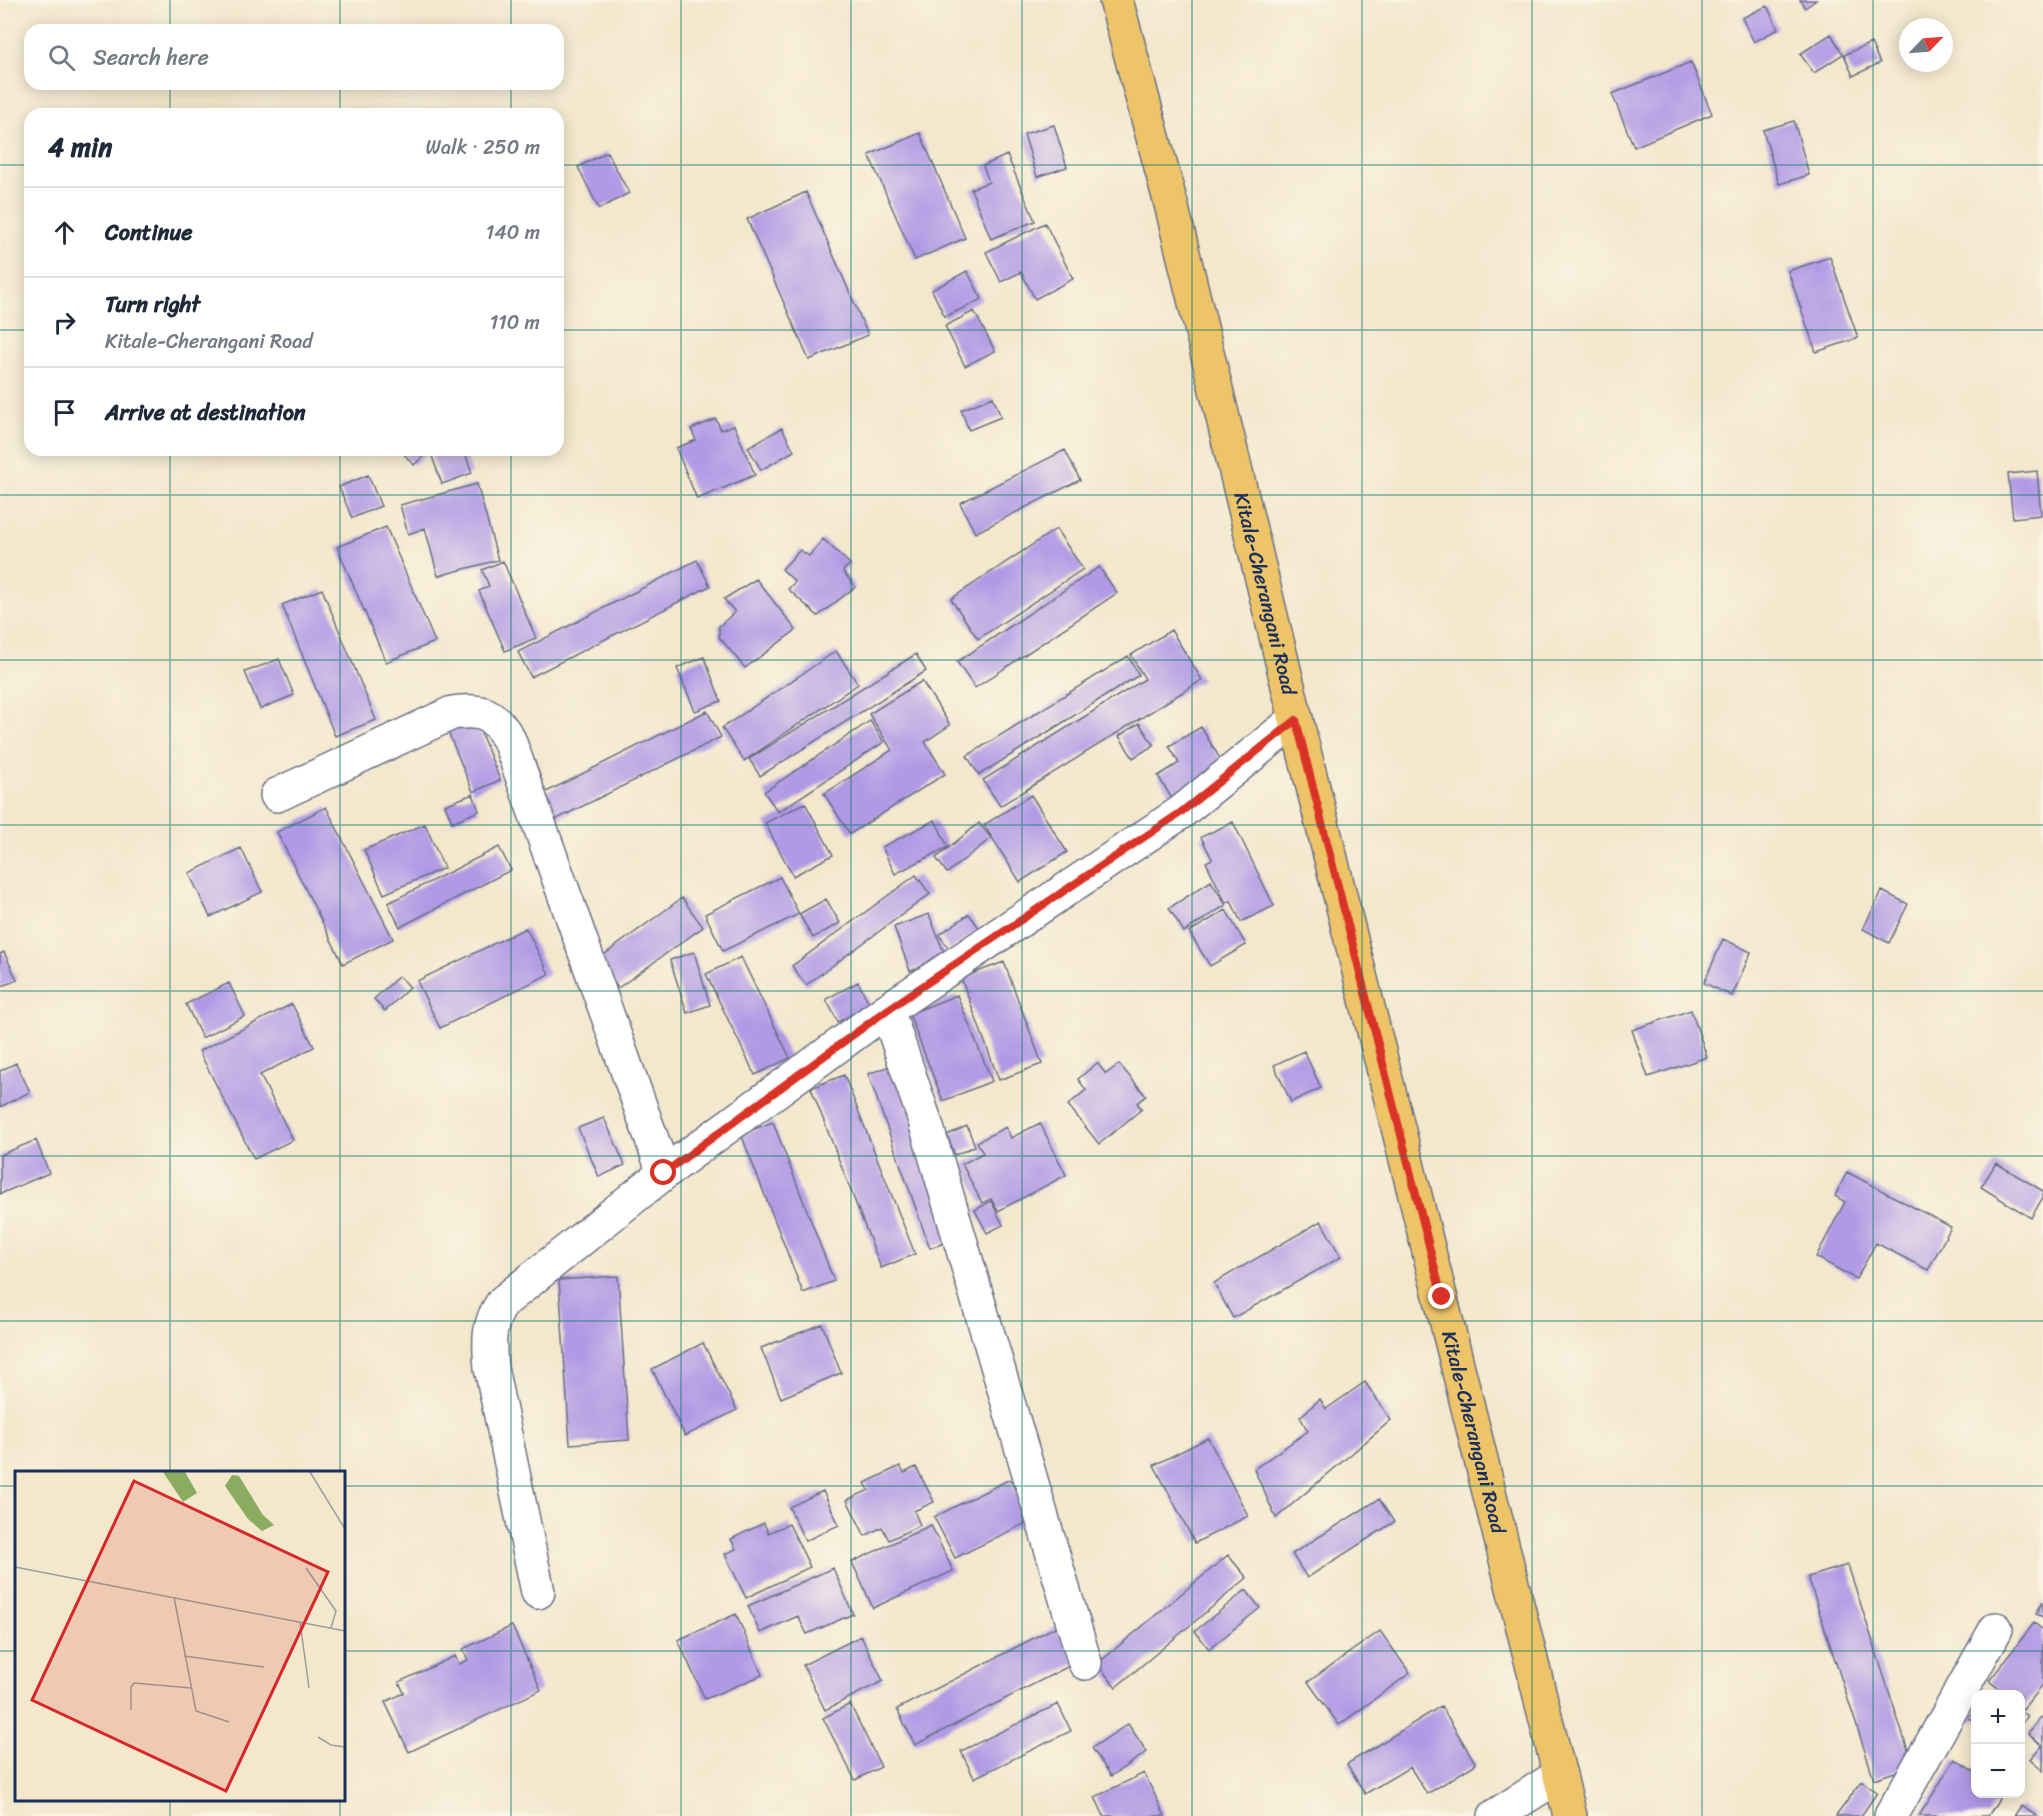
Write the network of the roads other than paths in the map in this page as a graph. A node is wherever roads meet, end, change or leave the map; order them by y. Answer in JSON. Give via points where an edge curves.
{"nodes":[{"id":1,"x":1116,"y":0,"type":"edge"},
{"id":2,"x":1296,"y":720,"type":"junction"},
{"id":3,"x":277,"y":795,"type":"dead end"},
{"id":4,"x":887,"y":1010,"type":"junction"},
{"id":5,"x":664,"y":1173,"type":"junction"},
{"id":6,"x":538,"y":1592,"type":"dead end"},
{"id":7,"x":1996,"y":1629,"type":"dead end"},
{"id":8,"x":1085,"y":1663,"type":"dead end"},
{"id":9,"x":1560,"y":1775,"type":"junction"},
{"id":10,"x":1495,"y":1816,"type":"edge"},
{"id":11,"x":1570,"y":1816,"type":"edge"},
{"id":12,"x":1891,"y":1816,"type":"edge"}],
"edges":[{"from":1,"to":2,"type":"main road","name":"Kitale-Cherangani Road","via":[[1172,207]]},
{"from":2,"to":4,"type":"street","via":[[1180,813]]},
{"from":2,"to":9,"type":"main road","name":"Kitale-Cherangani Road"},
{"from":3,"to":5,"type":"street","via":[[452,713],[473,710],[489,715],[501,725]]},
{"from":4,"to":5,"type":"street"},
{"from":4,"to":8,"type":"street","via":[[925,1121]]},
{"from":5,"to":6,"type":"street","via":[[502,1302],[493,1314],[488,1334],[491,1368]]},
{"from":7,"to":12,"type":"street"},
{"from":9,"to":10,"type":"street"},
{"from":9,"to":11,"type":"main road","name":"Kitale-Cherangani Road"}]}
